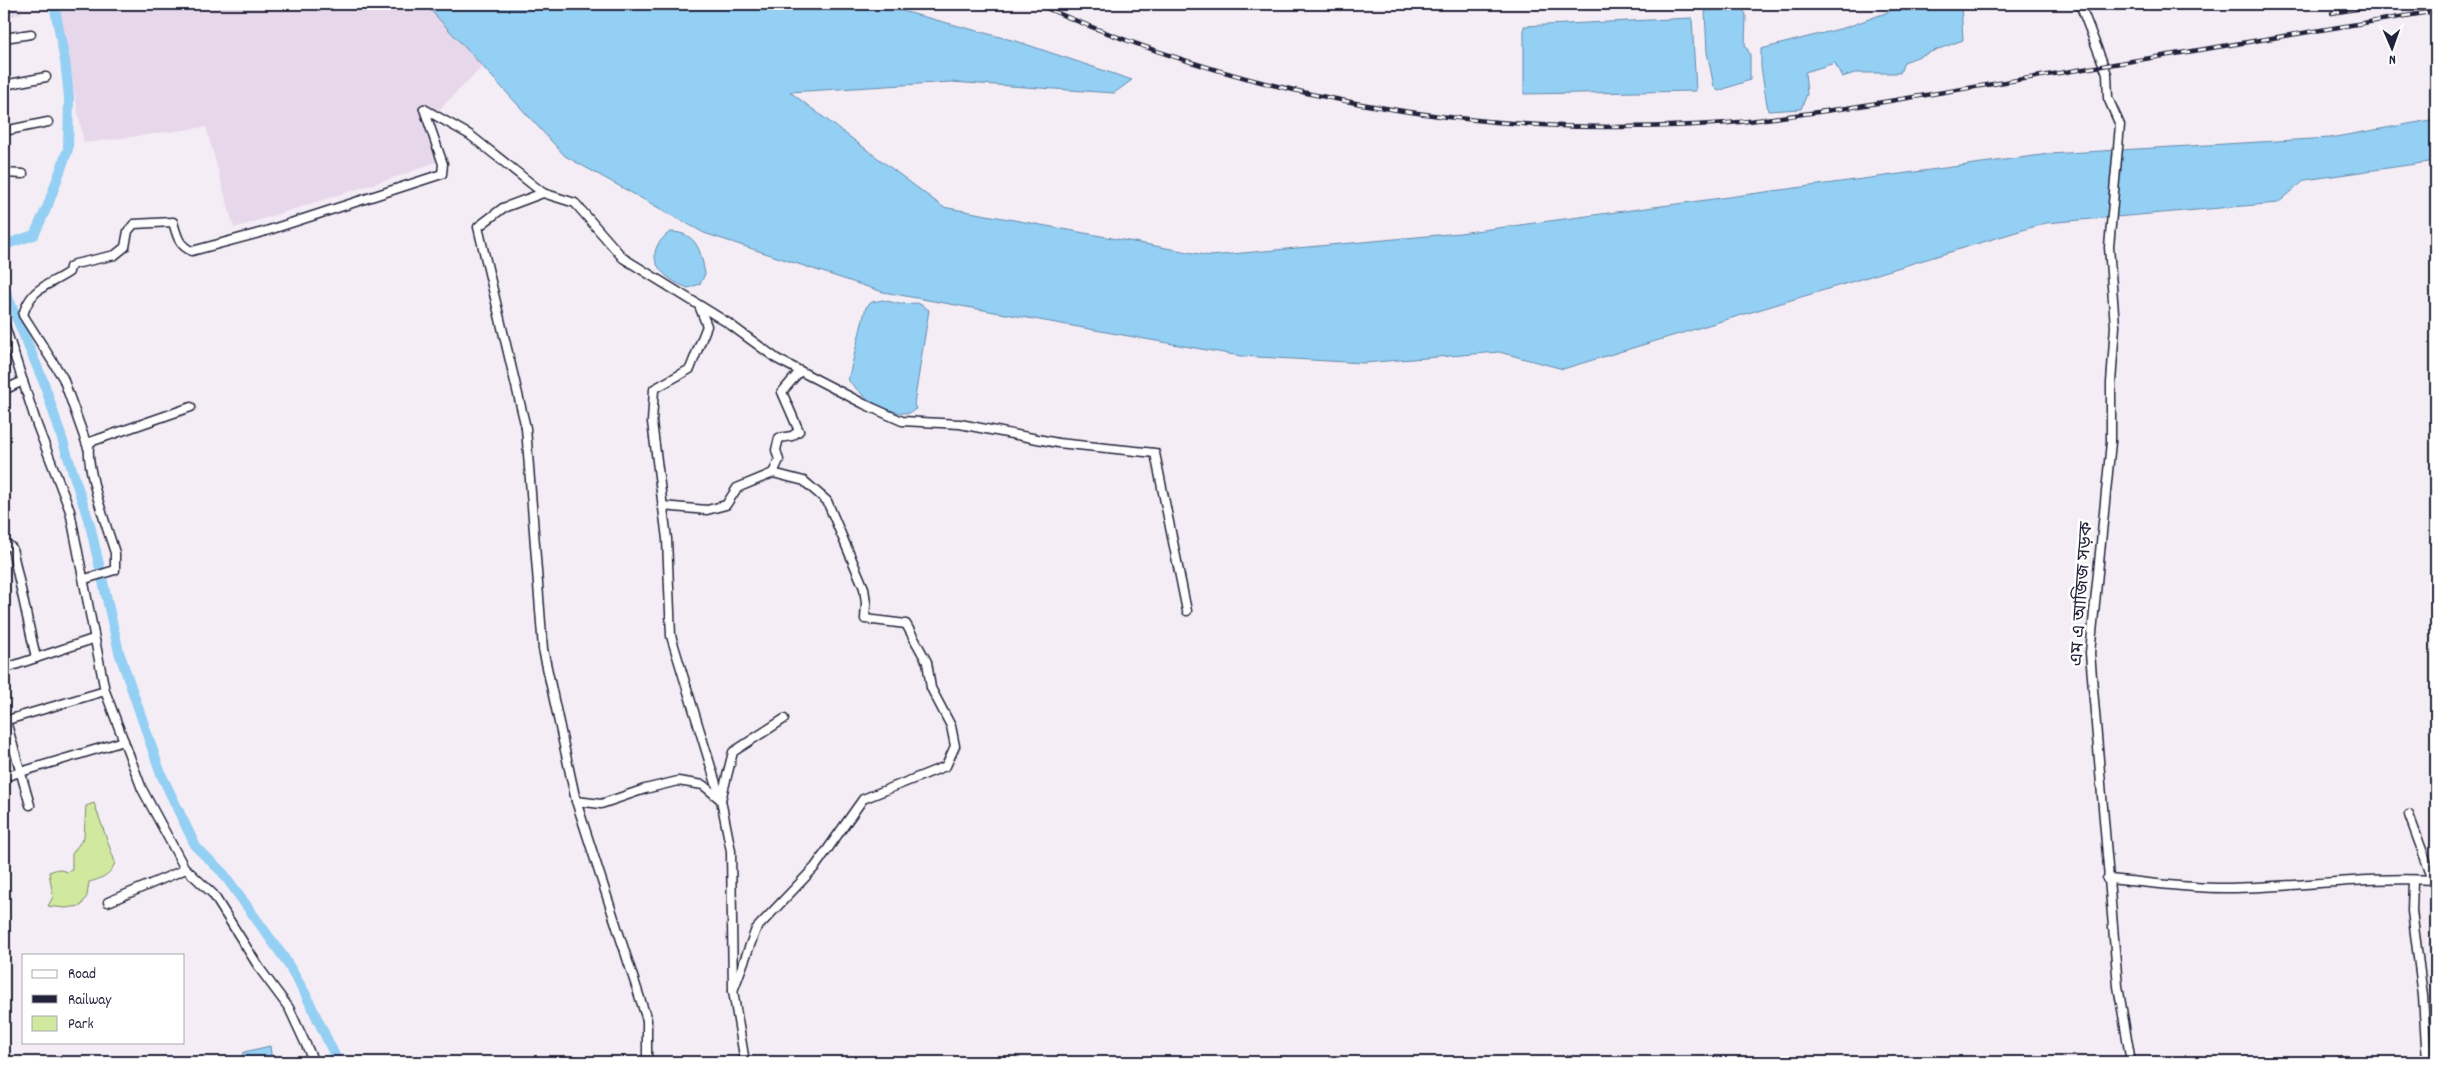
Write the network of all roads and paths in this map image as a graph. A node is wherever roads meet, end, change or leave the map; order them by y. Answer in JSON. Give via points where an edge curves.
{"nodes":[{"id":1,"x":2080,"y":4,"type":"edge"},
{"id":2,"x":31,"y":34,"type":"dead end"},
{"id":3,"x":4,"y":38,"type":"edge"},
{"id":4,"x":46,"y":77,"type":"dead end"},
{"id":5,"x":4,"y":85,"type":"edge"},
{"id":6,"x":48,"y":122,"type":"dead end"},
{"id":7,"x":4,"y":131,"type":"edge"},
{"id":8,"x":4,"y":173,"type":"edge"},
{"id":9,"x":23,"y":174,"type":"dead end"},
{"id":10,"x":542,"y":193,"type":"junction"},
{"id":11,"x":700,"y":308,"type":"junction"},
{"id":12,"x":4,"y":323,"type":"edge"},
{"id":13,"x":800,"y":371,"type":"junction"},
{"id":14,"x":22,"y":381,"type":"junction"},
{"id":15,"x":4,"y":390,"type":"edge"},
{"id":16,"x":191,"y":406,"type":"dead end"},
{"id":17,"x":88,"y":448,"type":"junction"},
{"id":18,"x":773,"y":473,"type":"junction"},
{"id":19,"x":662,"y":506,"type":"junction"},
{"id":20,"x":4,"y":542,"type":"edge"},
{"id":21,"x":87,"y":578,"type":"junction"},
{"id":22,"x":1187,"y":611,"type":"dead end"},
{"id":23,"x":93,"y":639,"type":"junction"},
{"id":24,"x":36,"y":658,"type":"junction"},
{"id":25,"x":9,"y":667,"type":"dead end"},
{"id":26,"x":105,"y":691,"type":"junction"},
{"id":27,"x":784,"y":720,"type":"dead end"},
{"id":28,"x":5,"y":721,"type":"edge"},
{"id":29,"x":124,"y":740,"type":"junction"},
{"id":30,"x":19,"y":773,"type":"junction"},
{"id":31,"x":4,"y":777,"type":"edge"},
{"id":32,"x":721,"y":800,"type":"junction"},
{"id":33,"x":576,"y":801,"type":"junction"},
{"id":34,"x":30,"y":805,"type":"dead end"},
{"id":35,"x":2409,"y":815,"type":"dead end"},
{"id":36,"x":186,"y":869,"type":"junction"},
{"id":37,"x":2108,"y":879,"type":"junction"},
{"id":38,"x":2413,"y":880,"type":"junction"},
{"id":39,"x":2435,"y":880,"type":"edge"},
{"id":40,"x":108,"y":902,"type":"dead end"},
{"id":41,"x":733,"y":991,"type":"junction"},
{"id":42,"x":314,"y":1062,"type":"edge"},
{"id":43,"x":647,"y":1062,"type":"edge"},
{"id":44,"x":745,"y":1062,"type":"edge"},
{"id":45,"x":2131,"y":1062,"type":"edge"},
{"id":46,"x":2427,"y":1062,"type":"edge"}],
"edges":[{"from":1,"to":37,"type":"street","name":"এম এ আজিজ সড়ক","via":[[2107,74],[2108,98],[2120,125],[2109,247],[2115,326],[2111,442],[2090,653]]},
{"from":2,"to":3,"type":"street"},
{"from":4,"to":5,"type":"street"},
{"from":6,"to":7,"type":"street"},
{"from":8,"to":9,"type":"street"},
{"from":10,"to":11,"type":"street","via":[[575,204],[623,258]]},
{"from":10,"to":17,"type":"street","via":[[470,134],[424,109],[443,164],[442,174],[192,251],[184,248],[177,238],[173,222],[134,224],[128,231],[125,248],[115,255],[75,264],[69,272],[47,283],[27,300],[23,315],[63,378]]},
{"from":10,"to":33,"type":"street","via":[[503,208],[478,227],[526,428],[543,649]]},
{"from":11,"to":13,"type":"street"},
{"from":11,"to":19,"type":"street","via":[[707,326],[690,369],[654,389],[652,422]]},
{"from":12,"to":14,"type":"street"},
{"from":13,"to":18,"type":"street","via":[[782,392],[799,431],[779,438],[776,450],[779,460]]},
{"from":13,"to":22,"type":"street","via":[[902,421],[960,424],[1058,443],[1155,453]]},
{"from":14,"to":15,"type":"street"},
{"from":14,"to":21,"type":"street","via":[[70,511]]},
{"from":16,"to":17,"type":"street","via":[[90,442]]},
{"from":17,"to":21,"type":"street","via":[[115,553],[115,570]]},
{"from":18,"to":19,"type":"street","via":[[737,488],[726,505],[707,510]]},
{"from":18,"to":41,"type":"street","via":[[804,481],[827,501],[864,588],[865,619],[906,624],[927,662],[931,688],[951,726],[955,746],[946,766],[863,799],[815,867],[756,929]]},
{"from":19,"to":32,"type":"street","via":[[667,540],[671,636]]},
{"from":20,"to":24,"type":"street","via":[[12,548]]},
{"from":21,"to":23,"type":"street"},
{"from":23,"to":24,"type":"street"},
{"from":23,"to":26,"type":"street"},
{"from":24,"to":25,"type":"street"},
{"from":26,"to":28,"type":"street"},
{"from":26,"to":29,"type":"street"},
{"from":27,"to":32,"type":"street","via":[[733,752]]},
{"from":28,"to":30,"type":"street"},
{"from":29,"to":30,"type":"street"},
{"from":29,"to":36,"type":"street","via":[[142,790]]},
{"from":30,"to":31,"type":"street"},
{"from":30,"to":34,"type":"street"},
{"from":32,"to":33,"type":"street","via":[[703,785],[678,781],[601,804]]},
{"from":32,"to":41,"type":"street","via":[[731,851]]},
{"from":33,"to":43,"type":"street","via":[[647,1020]]},
{"from":35,"to":39,"type":"street"},
{"from":36,"to":40,"type":"street"},
{"from":36,"to":42,"type":"street","via":[[213,894],[289,1008]]},
{"from":37,"to":38,"type":"street","via":[[2198,888]]},
{"from":37,"to":45,"type":"street","name":"এম এ আজিজ সড়ক","via":[[2118,986]]},
{"from":38,"to":39,"type":"street"},
{"from":38,"to":46,"type":"street","via":[[2412,911],[2423,996]]},
{"from":41,"to":44,"type":"street"}]}
